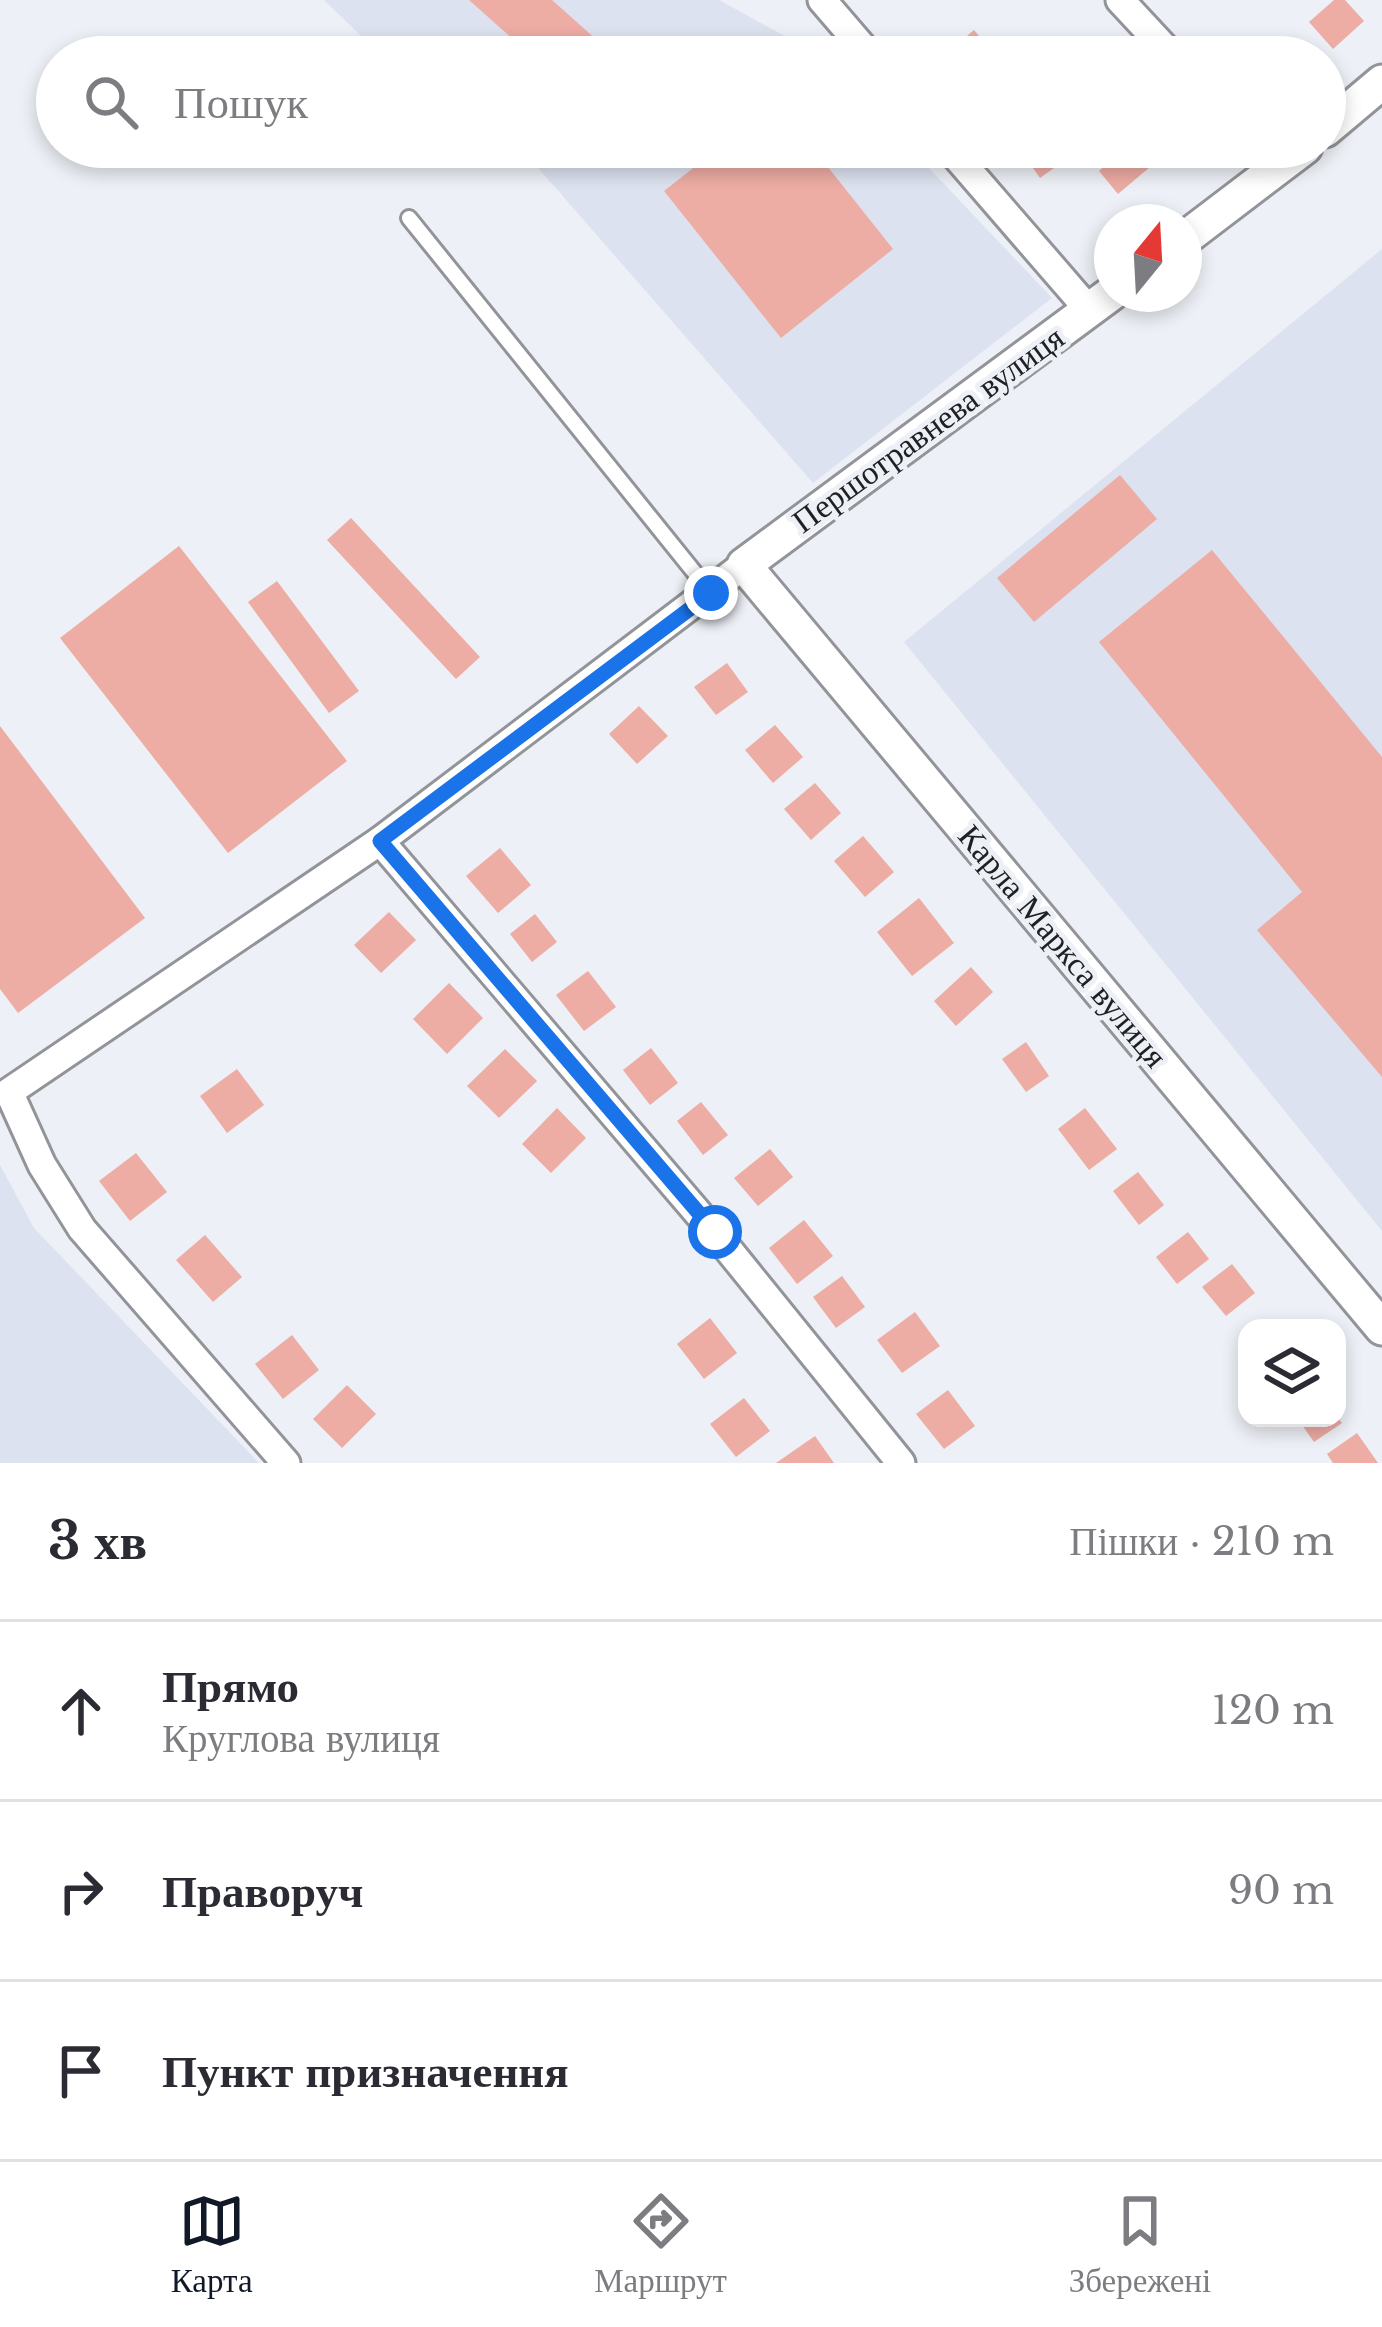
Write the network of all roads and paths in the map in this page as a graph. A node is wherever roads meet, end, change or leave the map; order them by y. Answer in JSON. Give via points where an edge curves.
{"nodes":[{"id":1,"x":821,"y":0,"type":"edge"},
{"id":2,"x":1120,"y":0,"type":"edge"},
{"id":3,"x":853,"y":36,"type":"edge"},
{"id":4,"x":1153,"y":36,"type":"edge"},
{"id":5,"x":1382,"y":82,"type":"edge"},
{"id":6,"x":1346,"y":112,"type":"edge"},
{"id":7,"x":969,"y":168,"type":"edge"},
{"id":8,"x":1258,"y":168,"type":"edge"},
{"id":9,"x":409,"y":218,"type":"dead end"},
{"id":10,"x":1202,"y":222,"type":"edge"},
{"id":11,"x":1094,"y":296,"type":"edge"},
{"id":12,"x":1094,"y":306,"type":"edge"},
{"id":13,"x":744,"y":565,"type":"junction"},
{"id":14,"x":711,"y":593,"type":"junction"},
{"id":15,"x":380,"y":841,"type":"junction"},
{"id":16,"x":5,"y":1095,"type":"edge"},
{"id":17,"x":1382,"y":1328,"type":"edge"},
{"id":18,"x":286,"y":1463,"type":"edge"},
{"id":19,"x":901,"y":1463,"type":"edge"}],
"edges":[{"from":1,"to":3,"type":"street"},
{"from":2,"to":4,"type":"street"},
{"from":5,"to":6,"type":"street"},
{"from":7,"to":11,"type":"street"},
{"from":8,"to":10,"type":"street"},
{"from":9,"to":14,"type":"lane"},
{"from":12,"to":13,"type":"street","name":"Першотравнева вулиця"},
{"from":13,"to":14,"type":"street"},
{"from":13,"to":17,"type":"street","name":"Карла Маркса вулиця"},
{"from":14,"to":15,"type":"street"},
{"from":15,"to":16,"type":"street"},
{"from":15,"to":19,"type":"street"},
{"from":16,"to":18,"type":"street","via":[[82,1229]]}]}
